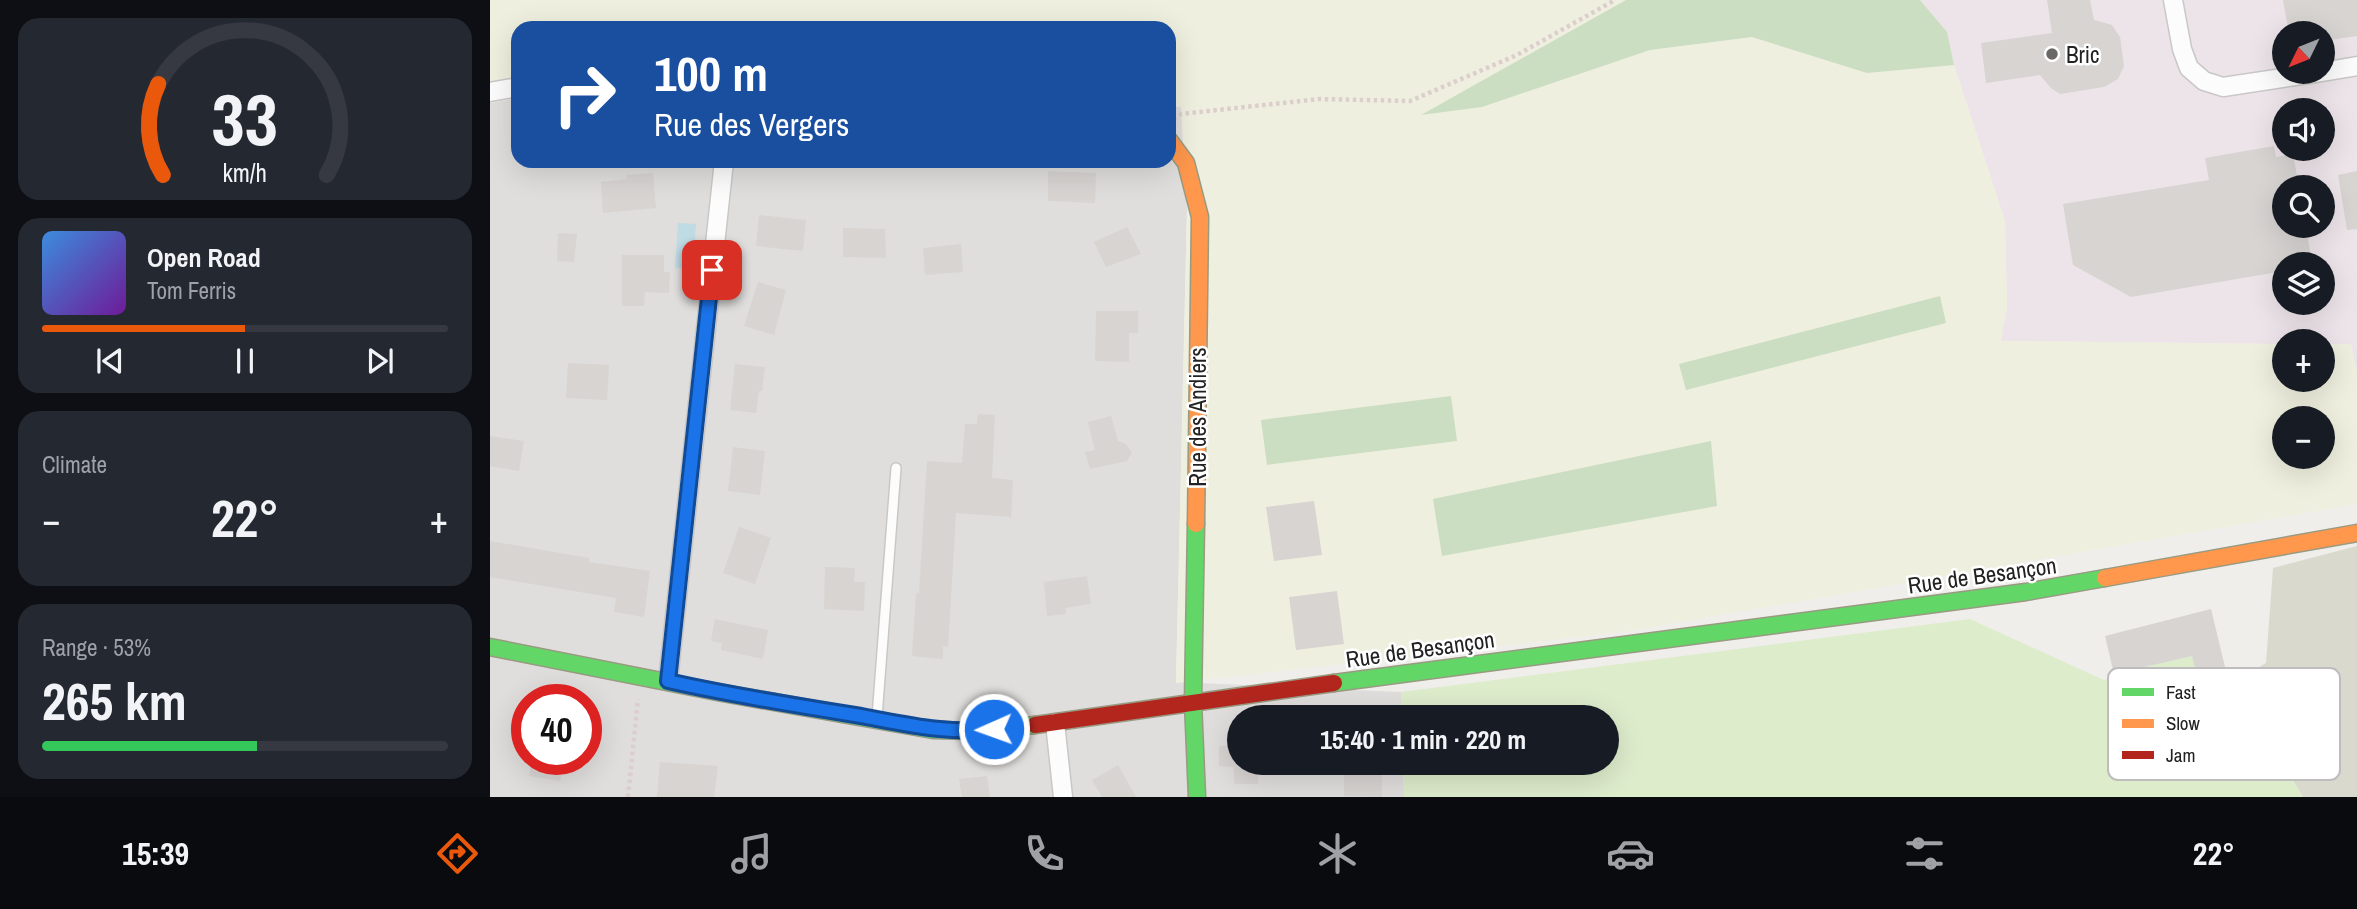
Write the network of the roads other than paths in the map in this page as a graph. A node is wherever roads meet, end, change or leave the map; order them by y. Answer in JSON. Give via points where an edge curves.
{"nodes":[{"id":1,"x":2173,"y":0,"type":"edge"},
{"id":2,"x":2357,"y":66,"type":"edge"},
{"id":3,"x":2335,"y":70,"type":"edge"},
{"id":4,"x":2272,"y":80,"type":"edge"},
{"id":5,"x":511,"y":88,"type":"edge"},
{"id":6,"x":490,"y":92,"type":"edge"},
{"id":7,"x":1176,"y":149,"type":"edge"},
{"id":8,"x":723,"y":168,"type":"edge"},
{"id":9,"x":896,"y":468,"type":"dead end"},
{"id":10,"x":2357,"y":533,"type":"edge"},
{"id":11,"x":490,"y":647,"type":"edge"},
{"id":12,"x":668,"y":681,"type":"junction"},
{"id":13,"x":1194,"y":702,"type":"junction"},
{"id":14,"x":877,"y":719,"type":"junction"},
{"id":15,"x":1055,"y":723,"type":"junction"},
{"id":16,"x":1063,"y":797,"type":"edge"},
{"id":17,"x":1197,"y":797,"type":"edge"}],
"edges":[{"from":1,"to":4,"type":"street","via":[[2189,68],[2204,81],[2223,87]]},
{"from":2,"to":3,"type":"street"},
{"from":5,"to":6,"type":"street"},
{"from":7,"to":13,"type":"street","name":"Rue des Andiers","via":[[1186,163],[1200,217]]},
{"from":8,"to":12,"type":"street"},
{"from":9,"to":14,"type":"lane"},
{"from":10,"to":13,"type":"street","name":"Rue de Besançon","via":[[2026,593]]},
{"from":11,"to":12,"type":"street","name":"Rue de Besançon"},
{"from":12,"to":14,"type":"street","name":"Rue de Besançon"},
{"from":13,"to":15,"type":"street","name":"Rue de Besançon"},
{"from":13,"to":17,"type":"street","name":"Rue des Andiers"},
{"from":14,"to":15,"type":"street","name":"Rue de Besançon","via":[[933,730],[976,731]]},
{"from":15,"to":16,"type":"street"}]}
